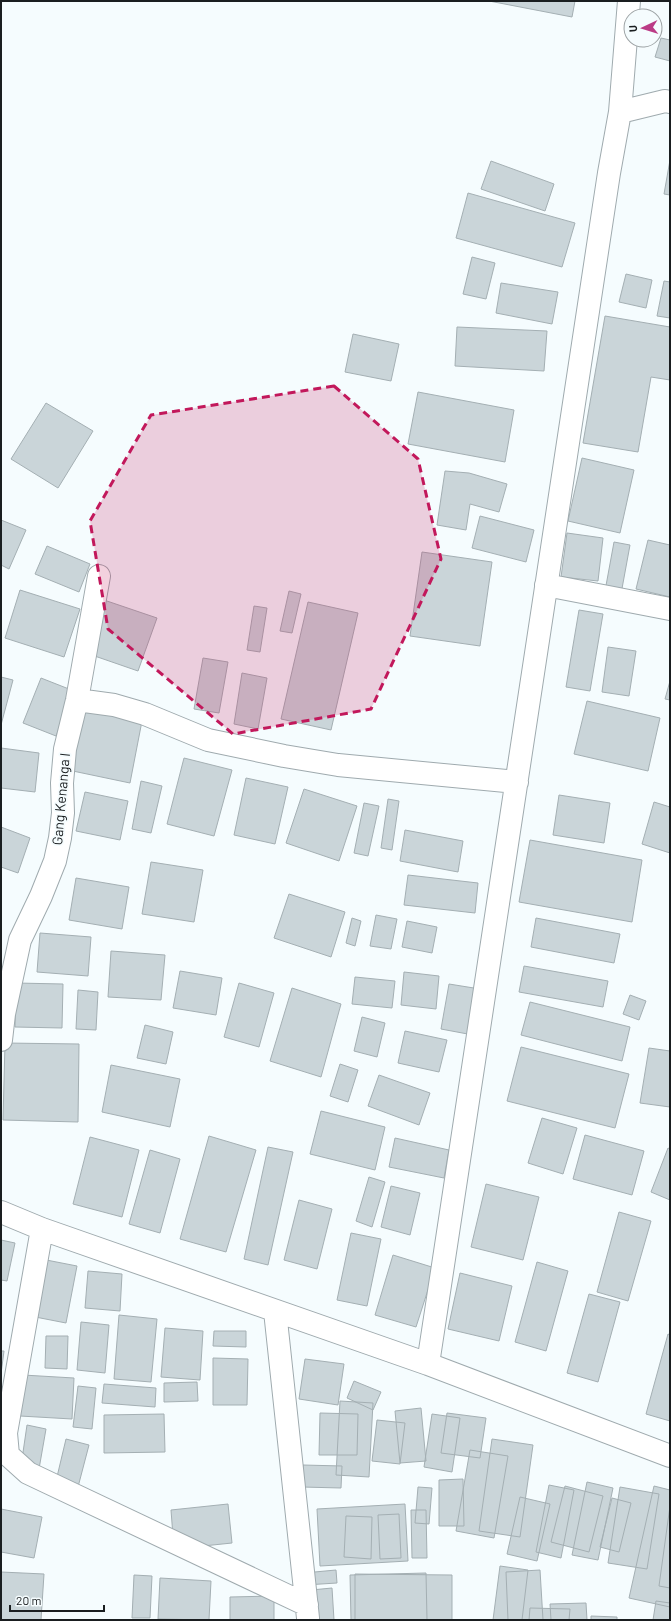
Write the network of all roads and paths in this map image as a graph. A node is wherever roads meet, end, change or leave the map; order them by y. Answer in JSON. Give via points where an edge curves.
{"nodes":[{"id":1,"x":629,"y":1,"type":"edge"},
{"id":2,"x":670,"y":102,"type":"edge"},
{"id":3,"x":620,"y":112,"type":"junction"},
{"id":4,"x":99,"y":576,"type":"dead end"},
{"id":5,"x":546,"y":585,"type":"junction"},
{"id":6,"x":670,"y":609,"type":"edge"},
{"id":7,"x":77,"y":700,"type":"junction"},
{"id":8,"x":517,"y":782,"type":"junction"},
{"id":9,"x":1,"y":1040,"type":"edge"},
{"id":10,"x":1,"y":1212,"type":"edge"},
{"id":11,"x":42,"y":1229,"type":"junction"},
{"id":12,"x":275,"y":1311,"type":"junction"},
{"id":13,"x":428,"y":1364,"type":"junction"},
{"id":14,"x":670,"y":1456,"type":"edge"},
{"id":15,"x":5,"y":1458,"type":"edge"},
{"id":16,"x":307,"y":1613,"type":"edge"}],
"edges":[{"from":1,"to":3,"type":"street"},
{"from":2,"to":3,"type":"street"},
{"from":3,"to":5,"type":"street"},
{"from":4,"to":7,"type":"street","name":"Gang Kenanga I"},
{"from":5,"to":6,"type":"street"},
{"from":5,"to":8,"type":"street"},
{"from":7,"to":8,"type":"street","via":[[114,705],[145,714],[208,740],[284,756],[338,765]]},
{"from":7,"to":9,"type":"street","name":"Gang Kenanga I","via":[[65,749],[63,813],[55,861],[42,896],[20,940]]},
{"from":8,"to":13,"type":"street"},
{"from":10,"to":11,"type":"street"},
{"from":11,"to":12,"type":"street"},
{"from":11,"to":15,"type":"street","via":[[6,1433]]},
{"from":12,"to":13,"type":"street"},
{"from":12,"to":16,"type":"street"},
{"from":13,"to":14,"type":"street"},
{"from":15,"to":16,"type":"street","via":[[28,1473]]}]}
